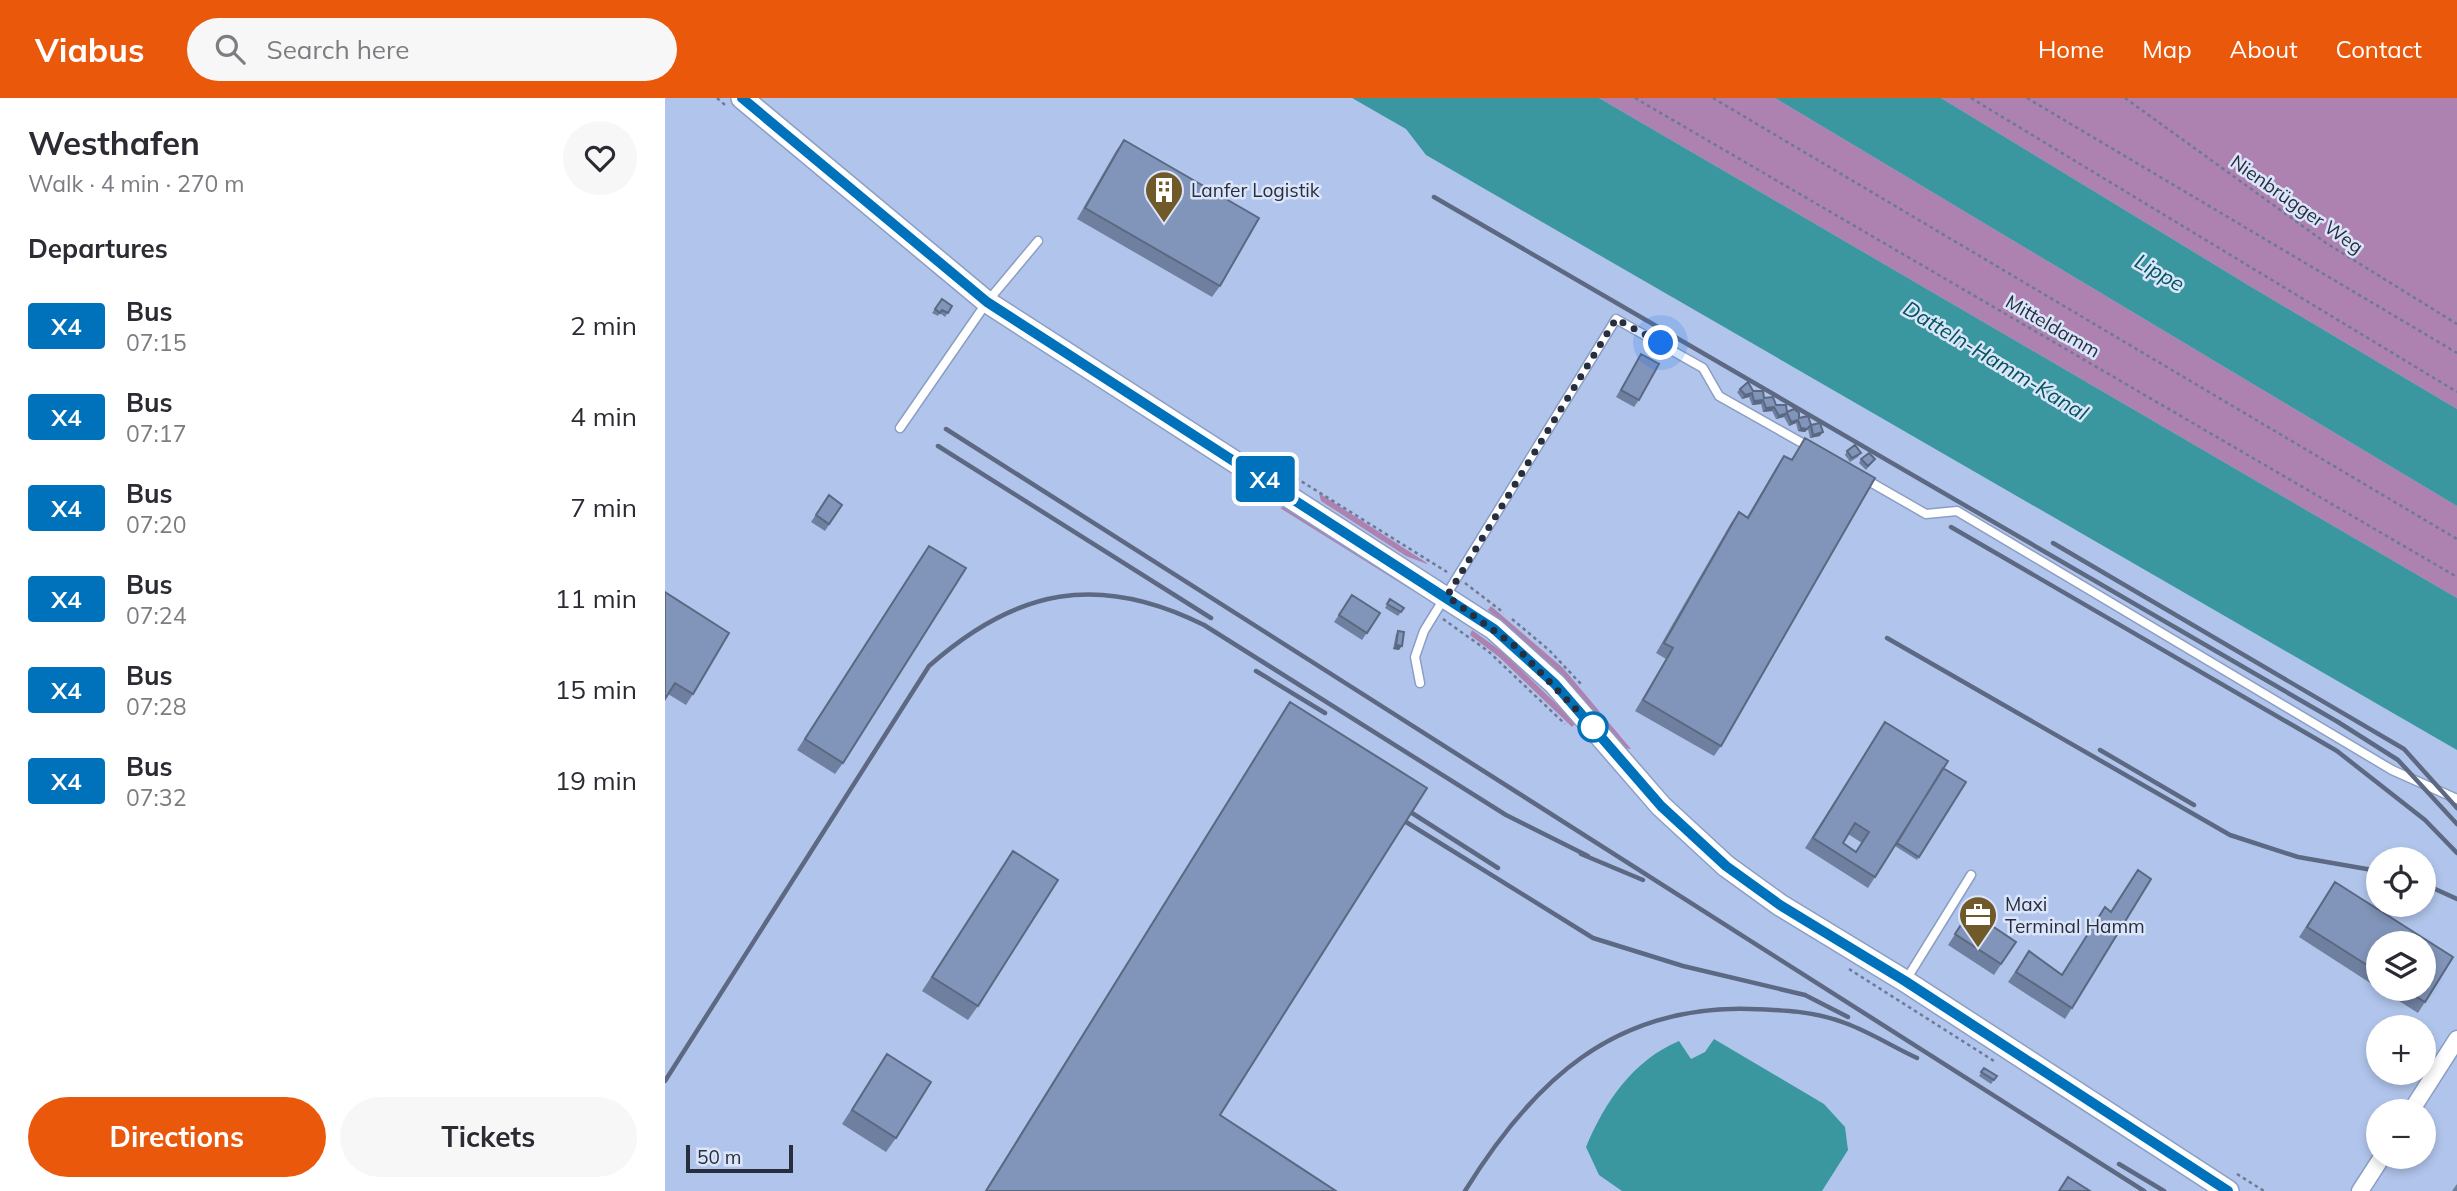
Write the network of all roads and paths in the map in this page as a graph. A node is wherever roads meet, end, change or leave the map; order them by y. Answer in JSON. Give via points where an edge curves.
{"nodes":[{"id":1,"x":717,"y":98,"type":"edge"},
{"id":2,"x":1635,"y":98,"type":"edge"},
{"id":3,"x":1713,"y":98,"type":"edge"},
{"id":4,"x":1971,"y":98,"type":"edge"},
{"id":5,"x":2027,"y":98,"type":"edge"},
{"id":6,"x":2125,"y":98,"type":"edge"},
{"id":7,"x":735,"y":102,"type":"edge"},
{"id":8,"x":1038,"y":241,"type":"dead end"},
{"id":9,"x":987,"y":302,"type":"junction"},
{"id":10,"x":2457,"y":324,"type":"edge"},
{"id":11,"x":2457,"y":353,"type":"edge"},
{"id":12,"x":2457,"y":391,"type":"edge"},
{"id":13,"x":900,"y":428,"type":"dead end"},
{"id":14,"x":1817,"y":452,"type":"edge"},
{"id":15,"x":1853,"y":472,"type":"edge"},
{"id":16,"x":2457,"y":540,"type":"edge"},
{"id":17,"x":2457,"y":577,"type":"edge"},
{"id":18,"x":1441,"y":604,"type":"junction"},
{"id":19,"x":1420,"y":683,"type":"dead end"},
{"id":20,"x":1568,"y":727,"type":"dead end"},
{"id":21,"x":2457,"y":799,"type":"edge"},
{"id":22,"x":1971,"y":875,"type":"dead end"},
{"id":23,"x":1848,"y":969,"type":"dead end"},
{"id":24,"x":1905,"y":981,"type":"junction"},
{"id":25,"x":2457,"y":1039,"type":"edge"},
{"id":26,"x":1997,"y":1063,"type":"dead end"},
{"id":27,"x":2419,"y":1099,"type":"edge"},
{"id":28,"x":2374,"y":1169,"type":"edge"},
{"id":29,"x":2228,"y":1191,"type":"edge"},
{"id":30,"x":2360,"y":1191,"type":"edge"}],
"edges":[{"from":1,"to":7,"type":"path"},
{"from":2,"to":17,"type":"path","name":"Mitteldamm"},
{"from":3,"to":16,"type":"path"},
{"from":4,"to":12,"type":"path"},
{"from":5,"to":11,"type":"path"},
{"from":6,"to":10,"type":"path","name":"Nienbrügger Weg","via":[[2326,243]]},
{"from":7,"to":9,"type":"street"},
{"from":8,"to":9,"type":"lane"},
{"from":9,"to":13,"type":"lane"},
{"from":9,"to":18,"type":"street"},
{"from":14,"to":18,"type":"lane","via":[[1719,396],[1703,368],[1616,319]]},
{"from":15,"to":21,"type":"lane","via":[[1926,514],[1957,511],[2392,770]]},
{"from":18,"to":19,"type":"lane","via":[[1415,657]]},
{"from":18,"to":20,"type":"path"},
{"from":18,"to":24,"type":"street","via":[[1494,629],[1538,667],[1661,806],[1726,866],[1780,905]]},
{"from":22,"to":24,"type":"lane"},
{"from":23,"to":26,"type":"path"},
{"from":24,"to":29,"type":"street"},
{"from":25,"to":27,"type":"street"},
{"from":28,"to":30,"type":"street"}]}
